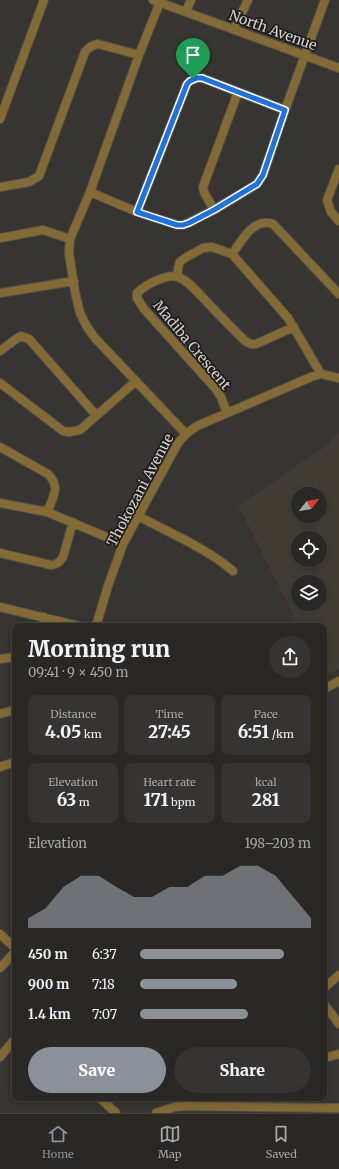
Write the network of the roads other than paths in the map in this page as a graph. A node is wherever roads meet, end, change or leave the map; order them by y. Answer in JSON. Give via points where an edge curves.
{"nodes":[{"id":1,"x":44,"y":0,"type":"edge"},
{"id":2,"x":191,"y":0,"type":"edge"},
{"id":3,"x":248,"y":0,"type":"edge"},
{"id":4,"x":325,"y":0,"type":"edge"},
{"id":5,"x":157,"y":1,"type":"edge"},
{"id":6,"x":186,"y":11,"type":"junction"},
{"id":7,"x":234,"y":29,"type":"junction"},
{"id":8,"x":139,"y":55,"type":"junction"},
{"id":9,"x":304,"y":55,"type":"junction"},
{"id":10,"x":339,"y":68,"type":"edge"},
{"id":11,"x":238,"y":92,"type":"junction"},
{"id":12,"x":285,"y":110,"type":"junction"},
{"id":13,"x":0,"y":119,"type":"edge"},
{"id":14,"x":339,"y":169,"type":"edge"},
{"id":15,"x":0,"y":187,"type":"edge"},
{"id":16,"x":90,"y":192,"type":"junction"},
{"id":17,"x":214,"y":210,"type":"junction"},
{"id":18,"x":137,"y":212,"type":"junction"},
{"id":19,"x":339,"y":221,"type":"edge"},
{"id":20,"x":0,"y":238,"type":"edge"},
{"id":21,"x":70,"y":239,"type":"junction"},
{"id":22,"x":232,"y":254,"type":"junction"},
{"id":23,"x":178,"y":277,"type":"junction"},
{"id":24,"x":74,"y":281,"type":"junction"},
{"id":25,"x":0,"y":293,"type":"edge"},
{"id":26,"x":339,"y":294,"type":"edge"},
{"id":27,"x":294,"y":327,"type":"junction"},
{"id":28,"x":0,"y":351,"type":"edge"},
{"id":29,"x":321,"y":374,"type":"junction"},
{"id":30,"x":339,"y":378,"type":"edge"},
{"id":31,"x":136,"y":381,"type":"junction"},
{"id":32,"x":0,"y":383,"type":"edge"},
{"id":33,"x":227,"y":413,"type":"junction"},
{"id":34,"x":96,"y":415,"type":"junction"},
{"id":35,"x":186,"y":434,"type":"junction"},
{"id":36,"x":0,"y":446,"type":"edge"},
{"id":37,"x":0,"y":503,"type":"edge"},
{"id":38,"x":47,"y":512,"type":"junction"},
{"id":39,"x":138,"y":516,"type":"junction"},
{"id":40,"x":73,"y":522,"type":"junction"},
{"id":41,"x":123,"y":544,"type":"junction"},
{"id":42,"x":0,"y":553,"type":"edge"},
{"id":43,"x":233,"y":571,"type":"dead end"},
{"id":44,"x":0,"y":607,"type":"edge"},
{"id":45,"x":44,"y":617,"type":"junction"},
{"id":46,"x":43,"y":623,"type":"edge"},
{"id":47,"x":67,"y":623,"type":"edge"},
{"id":48,"x":97,"y":623,"type":"edge"},
{"id":49,"x":12,"y":657,"type":"edge"},
{"id":50,"x":0,"y":659,"type":"edge"},
{"id":51,"x":339,"y":681,"type":"edge"},
{"id":52,"x":327,"y":687,"type":"edge"},
{"id":53,"x":12,"y":711,"type":"edge"},
{"id":54,"x":0,"y":714,"type":"edge"},
{"id":55,"x":12,"y":763,"type":"edge"},
{"id":56,"x":0,"y":767,"type":"edge"},
{"id":57,"x":0,"y":934,"type":"edge"},
{"id":58,"x":12,"y":945,"type":"edge"},
{"id":59,"x":12,"y":955,"type":"edge"},
{"id":60,"x":0,"y":968,"type":"edge"},
{"id":61,"x":339,"y":975,"type":"edge"},
{"id":62,"x":327,"y":985,"type":"edge"},
{"id":63,"x":327,"y":1008,"type":"edge"},
{"id":64,"x":339,"y":1024,"type":"edge"},
{"id":65,"x":12,"y":1043,"type":"edge"},
{"id":66,"x":339,"y":1054,"type":"edge"},
{"id":67,"x":0,"y":1057,"type":"edge"},
{"id":68,"x":327,"y":1057,"type":"edge"},
{"id":69,"x":103,"y":1101,"type":"edge"},
{"id":70,"x":339,"y":1108,"type":"edge"},
{"id":71,"x":185,"y":1109,"type":"edge"},
{"id":72,"x":116,"y":1113,"type":"edge"},
{"id":73,"x":156,"y":1113,"type":"edge"}],
"edges":[{"from":1,"to":13,"type":"street"},
{"from":2,"to":6,"type":"street"},
{"from":3,"to":7,"type":"street"},
{"from":4,"to":9,"type":"street"},
{"from":5,"to":6,"type":"street","name":"North Avenue"},
{"from":5,"to":8,"type":"street"},
{"from":6,"to":7,"type":"street","name":"North Avenue"},
{"from":7,"to":9,"type":"street","name":"North Avenue"},
{"from":8,"to":15,"type":"street","via":[[98,44],[88,48],[39,176],[29,182]]},
{"from":8,"to":16,"type":"street"},
{"from":9,"to":10,"type":"street","name":"North Avenue"},
{"from":9,"to":12,"type":"street"},
{"from":11,"to":12,"type":"street"},
{"from":11,"to":17,"type":"street","via":[[203,187]]},
{"from":11,"to":18,"type":"street","via":[[202,78],[190,81]]},
{"from":12,"to":17,"type":"street","via":[[261,180]]},
{"from":14,"to":19,"type":"street","via":[[327,200],[331,212]]},
{"from":16,"to":18,"type":"street"},
{"from":16,"to":21,"type":"street"},
{"from":17,"to":18,"type":"street","via":[[183,225]]},
{"from":20,"to":21,"type":"street","via":[[43,230]]},
{"from":21,"to":24,"type":"street","via":[[69,253]]},
{"from":22,"to":23,"type":"street","via":[[203,248],[180,262]]},
{"from":22,"to":26,"type":"street","via":[[249,231],[266,221],[272,224]]},
{"from":22,"to":27,"type":"street","via":[[278,305]]},
{"from":23,"to":27,"type":"street","via":[[193,288],[245,342],[256,344]]},
{"from":23,"to":33,"type":"street","name":"Madiba Crescent","via":[[160,279],[140,290],[137,298],[215,388]]},
{"from":24,"to":25,"type":"street"},
{"from":24,"to":31,"type":"street","via":[[80,313],[87,327]]},
{"from":27,"to":29,"type":"street"},
{"from":28,"to":34,"type":"street","via":[[21,336],[29,339]]},
{"from":29,"to":30,"type":"street"},
{"from":29,"to":33,"type":"street","name":"Thokozani Avenue"},
{"from":31,"to":34,"type":"street"},
{"from":31,"to":35,"type":"street"},
{"from":32,"to":34,"type":"street","via":[[63,430],[80,430]]},
{"from":33,"to":35,"type":"street","name":"Thokozani Avenue","via":[[197,426]]},
{"from":35,"to":39,"type":"street","name":"Thokozani Avenue","via":[[178,443]]},
{"from":36,"to":38,"type":"street","via":[[53,479],[56,492]]},
{"from":37,"to":38,"type":"street"},
{"from":38,"to":40,"type":"street"},
{"from":39,"to":41,"type":"street","name":"Thokozani Avenue"},
{"from":39,"to":43,"type":"street","via":[[203,550]]},
{"from":40,"to":41,"type":"street"},
{"from":40,"to":42,"type":"street","via":[[63,556],[55,565]]},
{"from":41,"to":48,"type":"street","name":"Thokozani Avenue"},
{"from":44,"to":45,"type":"street"},
{"from":45,"to":46,"type":"street"},
{"from":45,"to":47,"type":"street"},
{"from":49,"to":50,"type":"street"},
{"from":51,"to":52,"type":"street"},
{"from":53,"to":54,"type":"street"},
{"from":55,"to":56,"type":"street"},
{"from":57,"to":58,"type":"street"},
{"from":59,"to":60,"type":"street"},
{"from":61,"to":62,"type":"street"},
{"from":63,"to":64,"type":"street"},
{"from":65,"to":67,"type":"street"},
{"from":66,"to":68,"type":"street"},
{"from":69,"to":72,"type":"street"},
{"from":70,"to":71,"type":"street"},
{"from":71,"to":73,"type":"street","via":[[174,1107]]}]}
